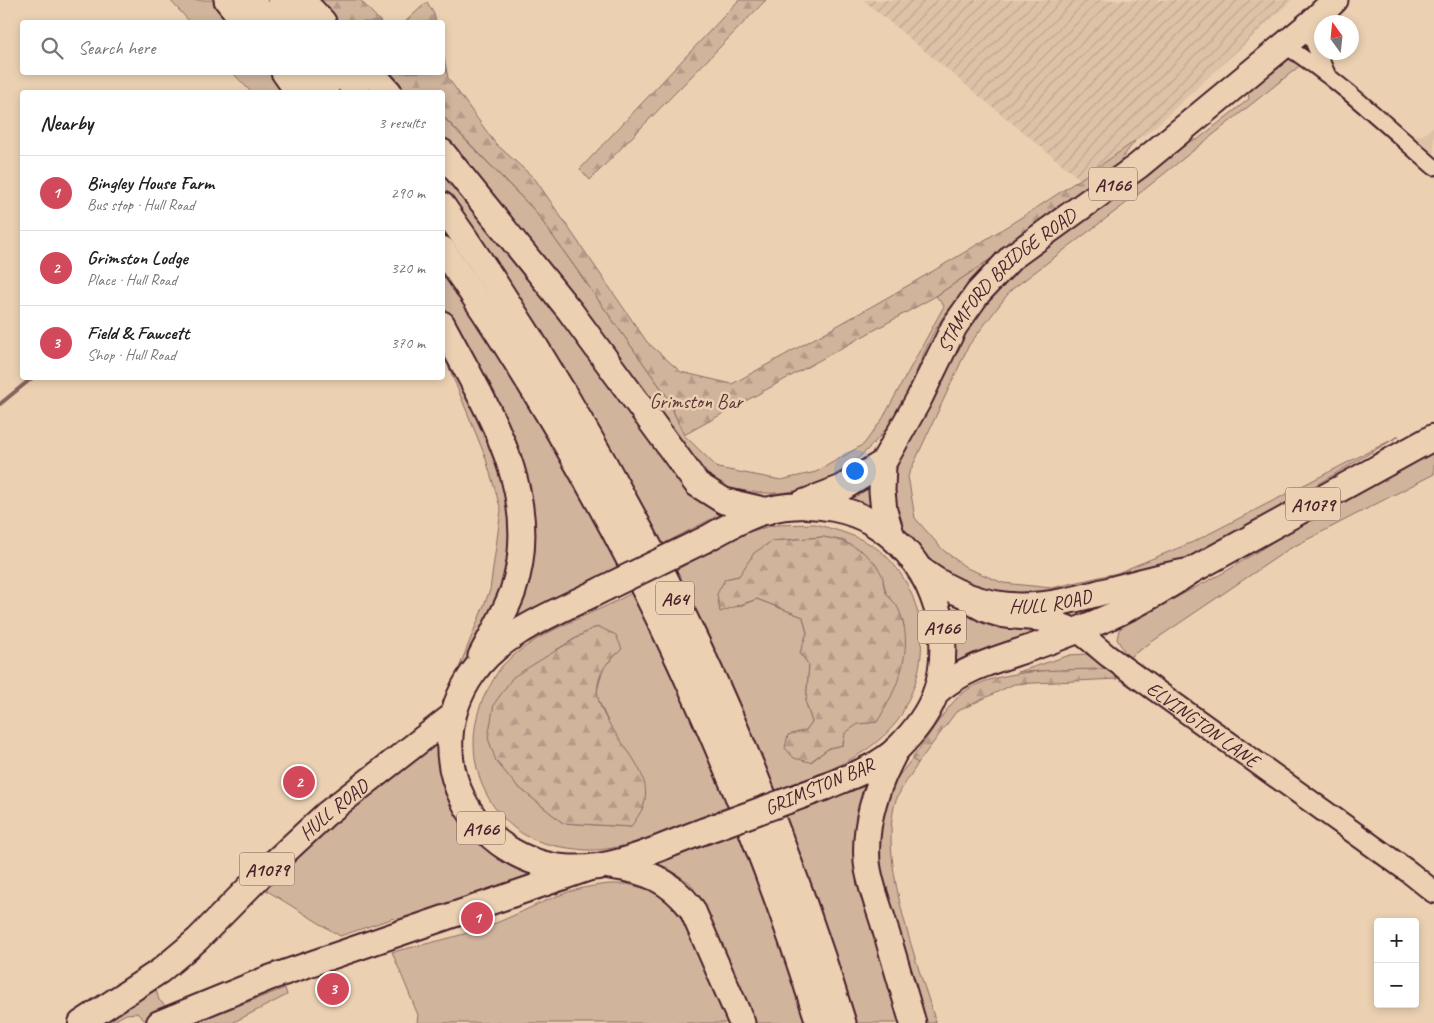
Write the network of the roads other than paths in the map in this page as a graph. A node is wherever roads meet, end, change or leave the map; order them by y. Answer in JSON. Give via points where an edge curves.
{"nodes":[{"id":1,"x":227,"y":0,"type":"edge"},
{"id":2,"x":251,"y":0,"type":"edge"},
{"id":3,"x":281,"y":0,"type":"edge"},
{"id":4,"x":302,"y":0,"type":"edge"},
{"id":5,"x":1335,"y":0,"type":"edge"},
{"id":6,"x":243,"y":20,"type":"edge"},
{"id":7,"x":267,"y":20,"type":"edge"},
{"id":8,"x":297,"y":20,"type":"edge"},
{"id":9,"x":321,"y":20,"type":"edge"},
{"id":10,"x":1310,"y":23,"type":"junction"},
{"id":11,"x":1284,"y":45,"type":"junction"},
{"id":12,"x":286,"y":75,"type":"edge"},
{"id":13,"x":312,"y":75,"type":"edge"},
{"id":14,"x":343,"y":75,"type":"edge"},
{"id":15,"x":374,"y":75,"type":"edge"},
{"id":16,"x":1329,"y":78,"type":"junction"},
{"id":17,"x":297,"y":90,"type":"edge"},
{"id":18,"x":324,"y":90,"type":"edge"},
{"id":19,"x":355,"y":90,"type":"edge"},
{"id":20,"x":387,"y":90,"type":"edge"},
{"id":21,"x":445,"y":156,"type":"edge"},
{"id":22,"x":1434,"y":167,"type":"edge"},
{"id":23,"x":445,"y":210,"type":"edge"},
{"id":24,"x":445,"y":254,"type":"edge"},
{"id":25,"x":445,"y":330,"type":"edge"},
{"id":26,"x":1434,"y":437,"type":"edge"},
{"id":27,"x":883,"y":463,"type":"junction"},
{"id":28,"x":794,"y":506,"type":"junction"},
{"id":29,"x":768,"y":511,"type":"junction"},
{"id":30,"x":892,"y":537,"type":"junction"},
{"id":31,"x":917,"y":566,"type":"junction"},
{"id":32,"x":1191,"y":571,"type":"junction"},
{"id":33,"x":956,"y":593,"type":"junction"},
{"id":34,"x":1077,"y":631,"type":"junction"},
{"id":35,"x":473,"y":673,"type":"junction"},
{"id":36,"x":936,"y":692,"type":"junction"},
{"id":37,"x":454,"y":715,"type":"junction"},
{"id":38,"x":897,"y":749,"type":"junction"},
{"id":39,"x":599,"y":867,"type":"junction"},
{"id":40,"x":1434,"y":892,"type":"edge"},
{"id":41,"x":81,"y":1023,"type":"edge"},
{"id":42,"x":159,"y":1023,"type":"edge"},
{"id":43,"x":742,"y":1023,"type":"edge"},
{"id":44,"x":819,"y":1023,"type":"edge"},
{"id":45,"x":844,"y":1023,"type":"edge"},
{"id":46,"x":913,"y":1023,"type":"edge"}],
"edges":[{"from":1,"to":6,"type":"highway"},
{"from":2,"to":7,"type":"highway"},
{"from":3,"to":8,"type":"highway"},
{"from":4,"to":9,"type":"highway"},
{"from":5,"to":10,"type":"highway","name":"STAMFORD BRIDGE ROAD","number":"A166"},
{"from":10,"to":11,"type":"highway","name":"STAMFORD BRIDGE ROAD","number":"A166"},
{"from":10,"to":16,"type":"street","via":[[1312,38]]},
{"from":11,"to":16,"type":"street"},
{"from":11,"to":27,"type":"highway","name":"STAMFORD BRIDGE ROAD","number":"A166","via":[[1138,166],[1012,257],[986,283],[954,327]]},
{"from":12,"to":17,"type":"highway"},
{"from":13,"to":18,"type":"highway"},
{"from":14,"to":19,"type":"highway"},
{"from":15,"to":20,"type":"highway"},
{"from":16,"to":22,"type":"street"},
{"from":21,"to":29,"type":"highway","via":[[570,311],[698,484],[724,501]]},
{"from":23,"to":45,"type":"highway","number":"A64","via":[[553,375],[638,525],[691,631],[782,841]]},
{"from":24,"to":44,"type":"highway","number":"A64","via":[[579,464],[669,638],[707,719],[759,847]]},
{"from":25,"to":35,"type":"highway","via":[[504,445],[519,492],[522,517],[522,542],[513,591]]},
{"from":26,"to":32,"type":"highway","name":"HULL ROAD","number":"A1079"},
{"from":27,"to":28,"type":"highway","number":"A166","via":[[842,488]]},
{"from":27,"to":30,"type":"highway","name":"STAMFORD BRIDGE ROAD","number":"A166","via":[[884,512]]},
{"from":28,"to":29,"type":"highway","name":"GRIMSTON BAR","number":"A166"},
{"from":28,"to":30,"type":"highway","name":"GRIMSTON BAR","number":"A166","via":[[849,513],[871,522]]},
{"from":29,"to":35,"type":"highway","name":"GRIMSTON BAR","number":"A166","bridge":true,"via":[[748,517],[510,638]]},
{"from":30,"to":31,"type":"highway","name":"GRIMSTON BAR","number":"A166"},
{"from":31,"to":33,"type":"highway","name":"HULL ROAD","number":"A1079"},
{"from":31,"to":36,"type":"highway","name":"GRIMSTON BAR","number":"A166","via":[[940,617],[943,658]]},
{"from":32,"to":33,"type":"highway","name":"HULL ROAD","number":"A1079","via":[[1028,606],[990,604]]},
{"from":32,"to":34,"type":"highway","name":"HULL ROAD","number":"A1079","via":[[1150,598]]},
{"from":33,"to":34,"type":"main road","name":"ELVINGTON LANE","via":[[996,616],[1057,622]]},
{"from":34,"to":36,"type":"highway","name":"HULL ROAD","number":"A1079","via":[[978,665]]},
{"from":34,"to":40,"type":"main road","name":"ELVINGTON LANE"},
{"from":35,"to":37,"type":"highway","name":"GRIMSTON BAR","number":"A166"},
{"from":36,"to":38,"type":"highway","name":"GRIMSTON BAR","number":"A166","via":[[922,717]]},
{"from":37,"to":39,"type":"highway","name":"GRIMSTON BAR","number":"A166","via":[[450,745],[453,772],[459,792],[479,826],[514,853],[553,866]]},
{"from":37,"to":41,"type":"main road","name":"HULL ROAD","number":"A1079","via":[[326,814],[197,940],[160,971]]},
{"from":38,"to":39,"type":"highway","name":"GRIMSTON BAR","number":"A166","bridge":true,"via":[[869,767],[825,787]]},
{"from":38,"to":46,"type":"highway","via":[[875,794],[867,863]]},
{"from":39,"to":42,"type":"main road","via":[[269,978]]},
{"from":39,"to":43,"type":"highway","via":[[646,873],[661,879],[683,897],[692,908]]}]}
